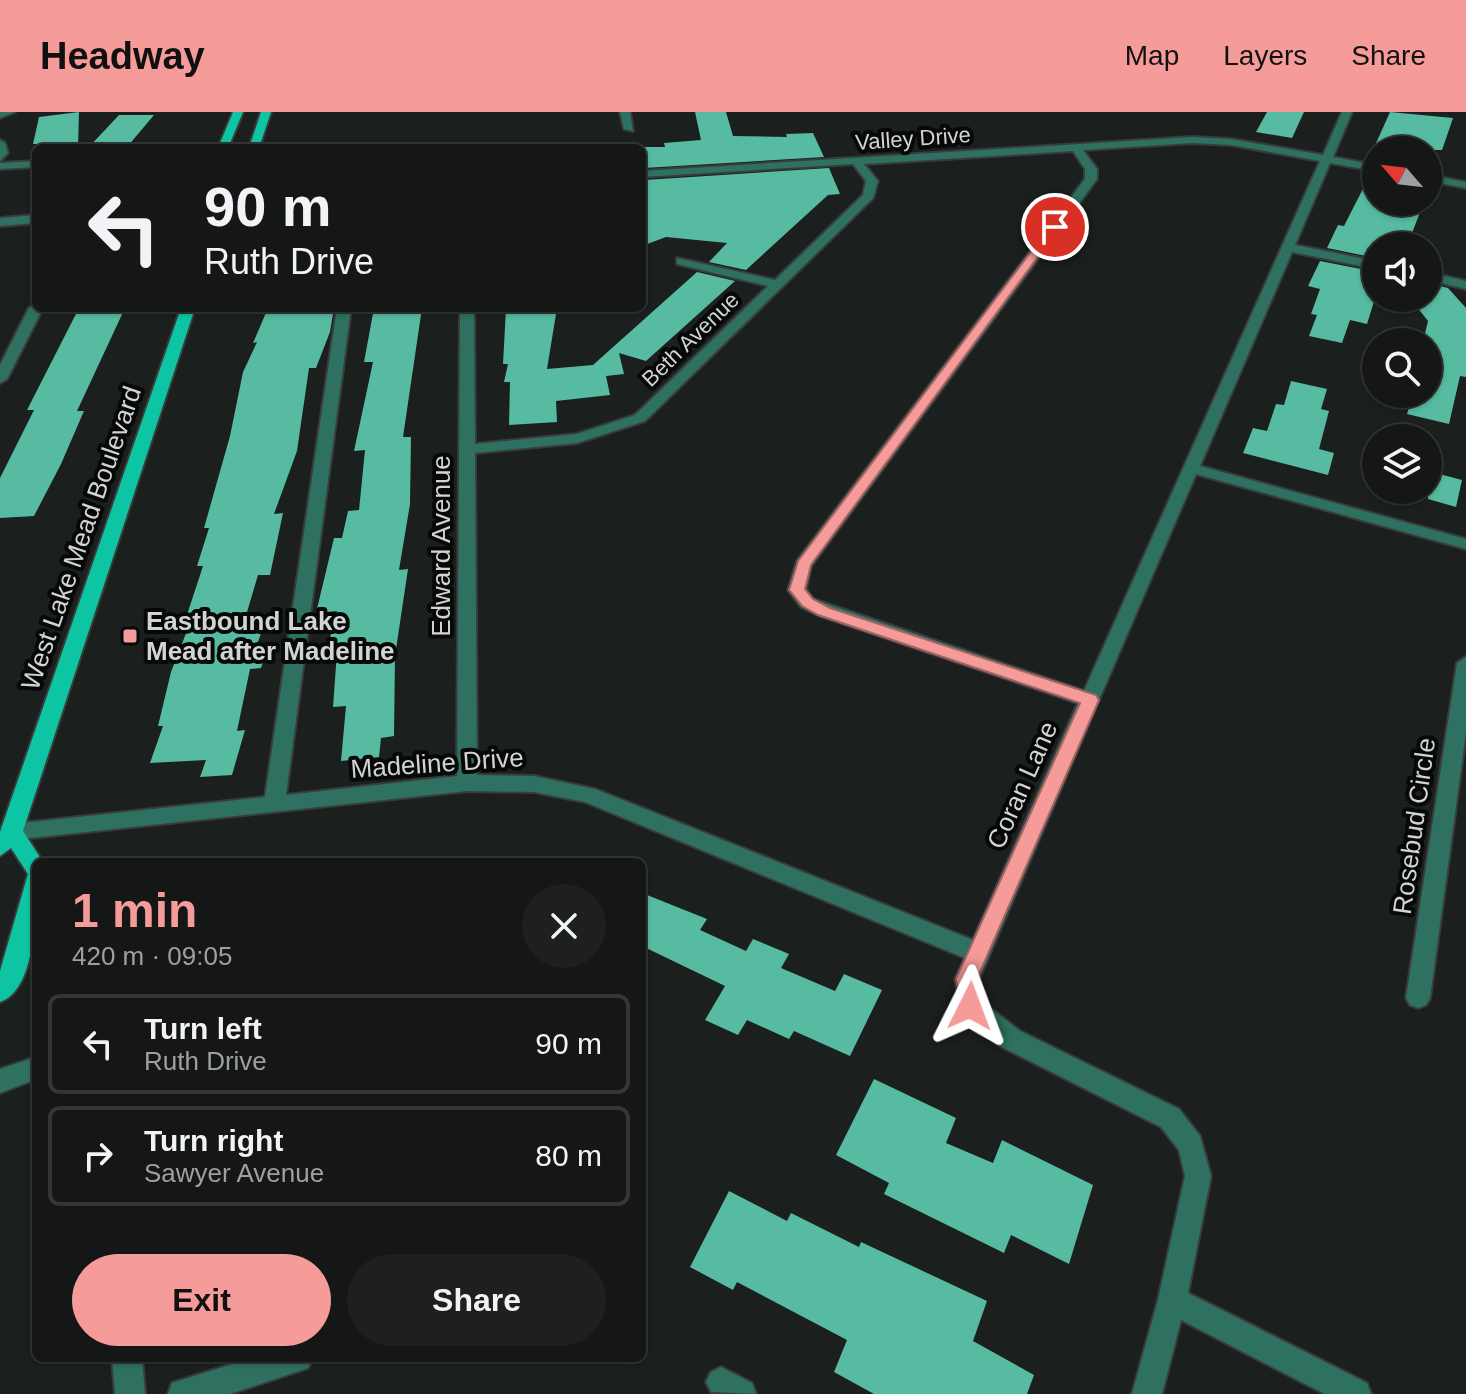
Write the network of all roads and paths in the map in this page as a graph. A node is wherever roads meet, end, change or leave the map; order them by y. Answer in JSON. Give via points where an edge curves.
{"nodes":[{"id":1,"x":10,"y":112,"type":"edge"},
{"id":2,"x":238,"y":112,"type":"edge"},
{"id":3,"x":266,"y":112,"type":"edge"},
{"id":4,"x":625,"y":112,"type":"edge"},
{"id":5,"x":1347,"y":112,"type":"edge"},
{"id":6,"x":0,"y":115,"type":"edge"},
{"id":7,"x":629,"y":129,"type":"dead end"},
{"id":8,"x":0,"y":143,"type":"edge"},
{"id":9,"x":225,"y":144,"type":"edge"},
{"id":10,"x":255,"y":144,"type":"edge"},
{"id":11,"x":1076,"y":147,"type":"junction"},
{"id":12,"x":0,"y":158,"type":"edge"},
{"id":13,"x":1326,"y":159,"type":"junction"},
{"id":14,"x":857,"y":162,"type":"junction"},
{"id":15,"x":32,"y":164,"type":"edge"},
{"id":16,"x":1362,"y":165,"type":"edge"},
{"id":17,"x":0,"y":166,"type":"edge"},
{"id":18,"x":646,"y":174,"type":"edge"},
{"id":19,"x":1442,"y":181,"type":"edge"},
{"id":20,"x":1466,"y":185,"type":"edge"},
{"id":21,"x":32,"y":219,"type":"edge"},
{"id":22,"x":0,"y":222,"type":"edge"},
{"id":23,"x":1287,"y":247,"type":"junction"},
{"id":24,"x":681,"y":261,"type":"dead end"},
{"id":25,"x":1362,"y":262,"type":"edge"},
{"id":26,"x":1442,"y":279,"type":"edge"},
{"id":27,"x":778,"y":285,"type":"junction"},
{"id":28,"x":1466,"y":285,"type":"edge"},
{"id":29,"x":34,"y":312,"type":"edge"},
{"id":30,"x":187,"y":312,"type":"edge"},
{"id":31,"x":343,"y":312,"type":"edge"},
{"id":32,"x":467,"y":312,"type":"edge"},
{"id":33,"x":0,"y":379,"type":"edge"},
{"id":34,"x":467,"y":449,"type":"junction"},
{"id":35,"x":1191,"y":468,"type":"junction"},
{"id":36,"x":1466,"y":544,"type":"edge"},
{"id":37,"x":1466,"y":663,"type":"edge"},
{"id":38,"x":1090,"y":700,"type":"junction"},
{"id":39,"x":467,"y":783,"type":"junction"},
{"id":40,"x":274,"y":804,"type":"junction"},
{"id":41,"x":6,"y":840,"type":"edge"},
{"id":42,"x":32,"y":865,"type":"edge"},
{"id":43,"x":32,"y":896,"type":"edge"},
{"id":44,"x":979,"y":953,"type":"junction"},
{"id":45,"x":0,"y":992,"type":"edge"},
{"id":46,"x":1418,"y":998,"type":"dead end"},
{"id":47,"x":32,"y":1069,"type":"edge"},
{"id":48,"x":0,"y":1081,"type":"edge"},
{"id":49,"x":1172,"y":1300,"type":"junction"},
{"id":50,"x":127,"y":1362,"type":"edge"},
{"id":51,"x":285,"y":1362,"type":"edge"},
{"id":52,"x":130,"y":1394,"type":"edge"},
{"id":53,"x":183,"y":1394,"type":"edge"},
{"id":54,"x":1147,"y":1394,"type":"edge"},
{"id":55,"x":1356,"y":1394,"type":"edge"}],
"edges":[{"from":1,"to":6,"type":"street"},
{"from":2,"to":9,"type":"main road"},
{"from":3,"to":10,"type":"main road"},
{"from":4,"to":7,"type":"street"},
{"from":5,"to":13,"type":"street","name":"Coran Lane"},
{"from":8,"to":12,"type":"street"},
{"from":11,"to":13,"type":"street","name":"Valley Drive","via":[[1192,140]]},
{"from":11,"to":14,"type":"street","name":"Valley Drive"},
{"from":11,"to":38,"type":"street","via":[[1091,169],[1091,179],[803,565],[797,590],[807,603],[824,611]]},
{"from":13,"to":16,"type":"street","name":"Valley Drive"},
{"from":13,"to":23,"type":"street","name":"Coran Lane"},
{"from":14,"to":18,"type":"street","name":"Valley Drive"},
{"from":14,"to":27,"type":"street","name":"Beth Avenue","via":[[872,181],[869,196]]},
{"from":15,"to":17,"type":"street"},
{"from":19,"to":20,"type":"street"},
{"from":21,"to":22,"type":"street"},
{"from":23,"to":25,"type":"street"},
{"from":23,"to":35,"type":"street","name":"Coran Lane"},
{"from":24,"to":27,"type":"street"},
{"from":26,"to":28,"type":"street"},
{"from":27,"to":34,"type":"street","name":"Beth Avenue","via":[[640,418],[587,439]]},
{"from":29,"to":33,"type":"street"},
{"from":30,"to":41,"type":"main road","name":"West Lake Mead Boulevard"},
{"from":31,"to":40,"type":"street"},
{"from":32,"to":34,"type":"street","name":"Edward Avenue"},
{"from":34,"to":39,"type":"street","name":"Edward Avenue"},
{"from":35,"to":36,"type":"street"},
{"from":35,"to":38,"type":"street","name":"Coran Lane"},
{"from":37,"to":46,"type":"street","name":"Rosebud Circle"},
{"from":38,"to":44,"type":"street","name":"Coran Lane"},
{"from":39,"to":40,"type":"street","name":"Madeline Drive"},
{"from":39,"to":44,"type":"street","name":"Madeline Drive","via":[[534,784],[588,795]]},
{"from":40,"to":41,"type":"street","name":"Madeline Drive"},
{"from":41,"to":42,"type":"main road"},
{"from":43,"to":45,"type":"main road","via":[[15,968]]},
{"from":44,"to":49,"type":"street","name":"Coran Lane","via":[[967,979],[970,1006],[1011,1039],[1170,1118],[1191,1145],[1198,1176]]},
{"from":47,"to":48,"type":"street"},
{"from":49,"to":54,"type":"street","name":"Coran Lane"},
{"from":49,"to":55,"type":"street"},
{"from":50,"to":52,"type":"street"},
{"from":51,"to":53,"type":"street"}]}
